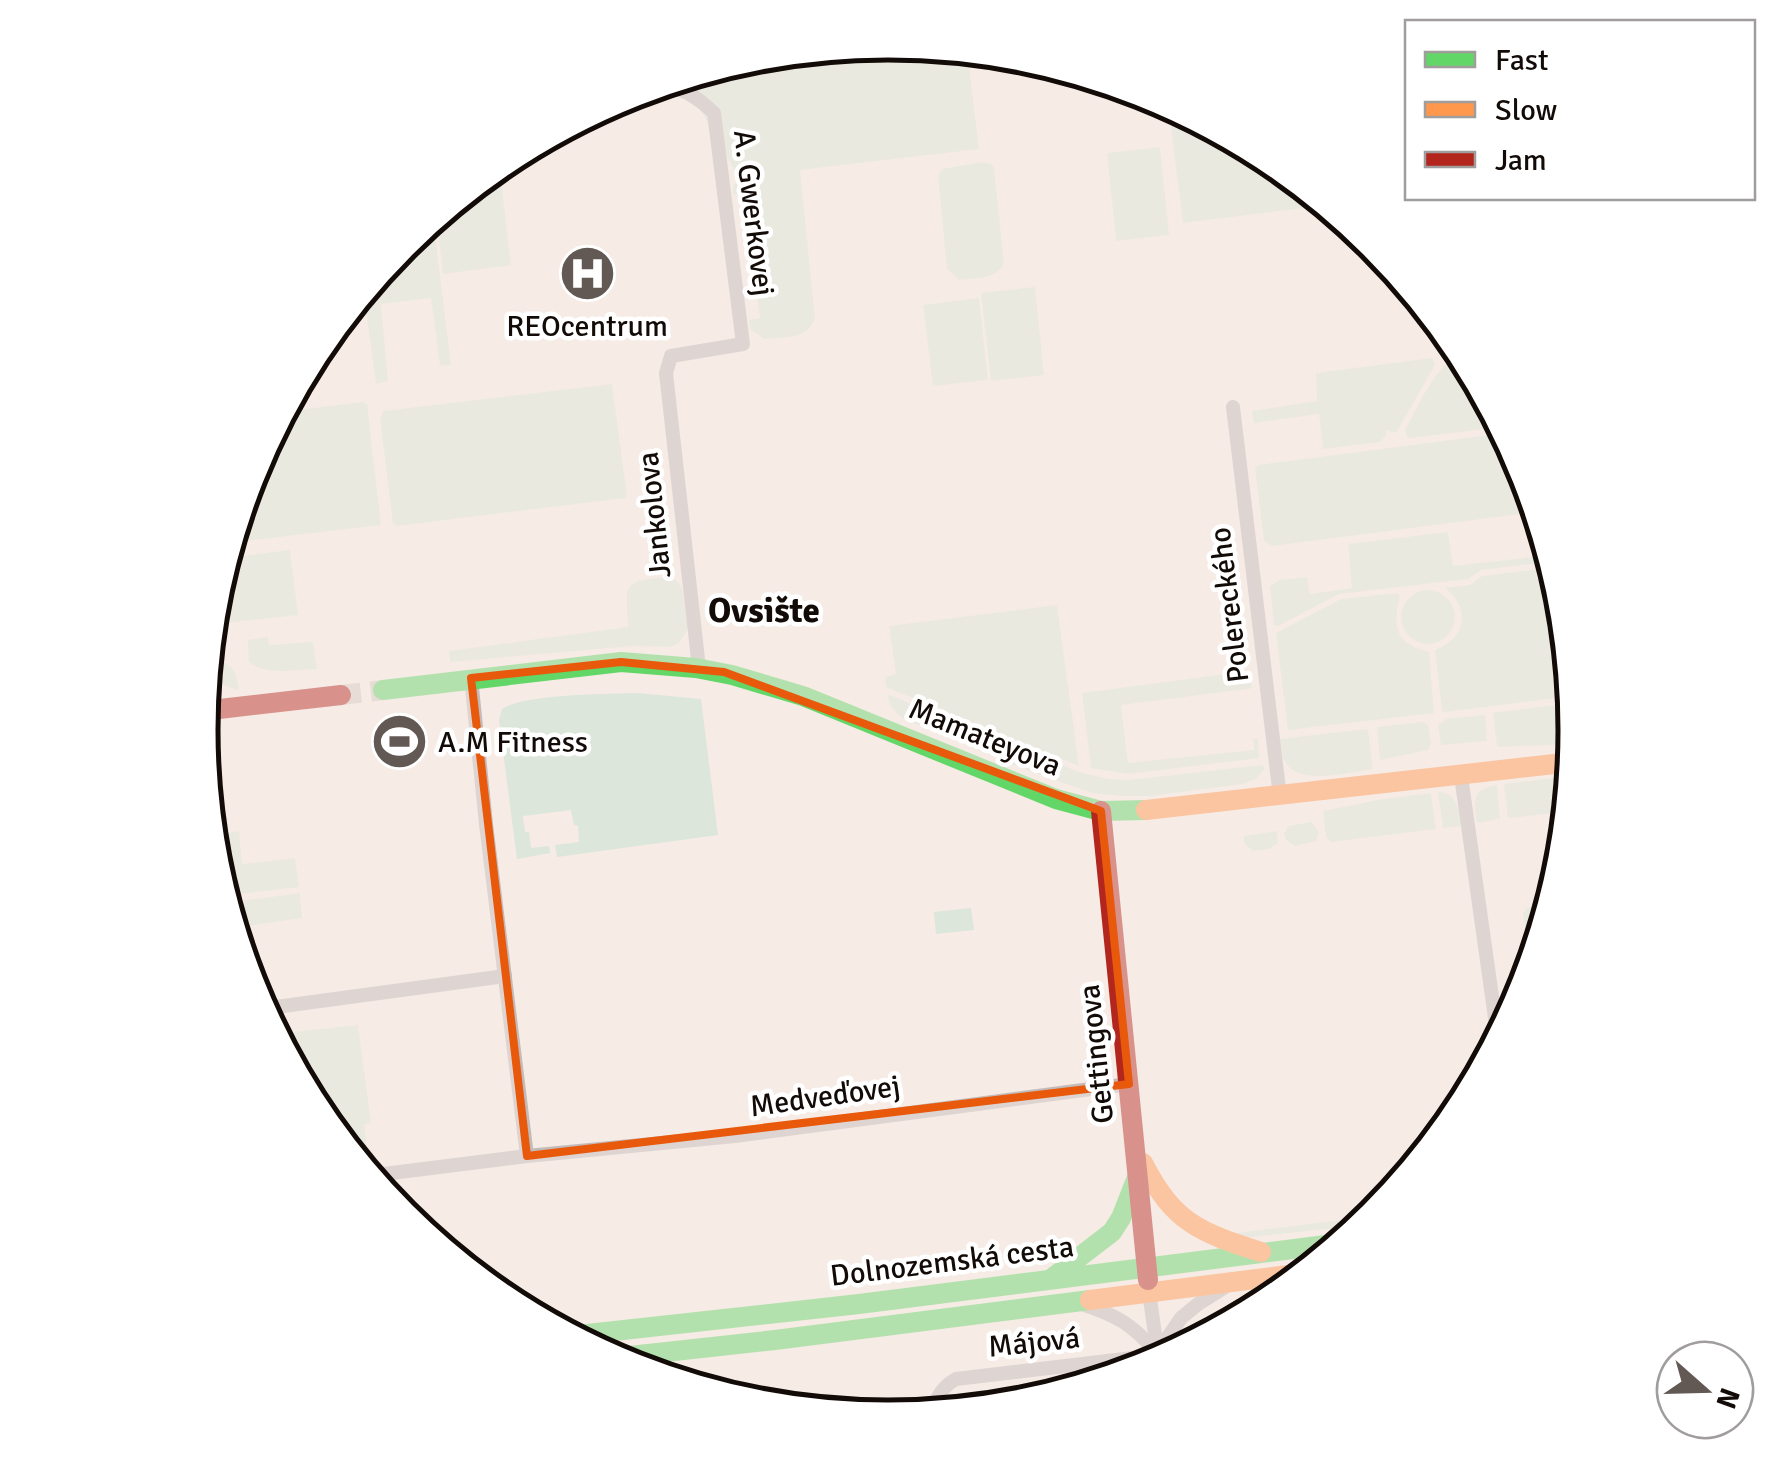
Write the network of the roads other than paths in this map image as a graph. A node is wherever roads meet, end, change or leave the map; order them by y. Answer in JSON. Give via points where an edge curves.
{"nodes":[{"id":1,"x":692,"y":90,"type":"edge"},
{"id":2,"x":686,"y":92,"type":"edge"},
{"id":3,"x":692,"y":93,"type":"junction"},
{"id":4,"x":671,"y":356,"type":"joint"},
{"id":5,"x":1233,"y":407,"type":"dead end"},
{"id":6,"x":699,"y":668,"type":"junction"},
{"id":7,"x":471,"y":678,"type":"junction"},
{"id":8,"x":383,"y":690,"type":"tunnel mouth"},
{"id":9,"x":340,"y":696,"type":"tunnel mouth"},
{"id":10,"x":219,"y":705,"type":"edge"},
{"id":11,"x":1556,"y":764,"type":"edge"},
{"id":12,"x":1462,"y":776,"type":"junction"},
{"id":13,"x":1280,"y":797,"type":"junction"},
{"id":14,"x":1100,"y":811,"type":"junction"},
{"id":15,"x":506,"y":976,"type":"junction"},
{"id":16,"x":278,"y":1007,"type":"edge"},
{"id":17,"x":1496,"y":1007,"type":"edge"},
{"id":18,"x":1129,"y":1084,"type":"junction"},
{"id":19,"x":1136,"y":1147,"type":"junction"},
{"id":20,"x":527,"y":1156,"type":"junction"},
{"id":21,"x":1138,"y":1173,"type":"junction"},
{"id":22,"x":386,"y":1174,"type":"edge"},
{"id":23,"x":1315,"y":1245,"type":"edge"},
{"id":24,"x":1262,"y":1252,"type":"junction"},
{"id":25,"x":1147,"y":1268,"type":"junction"},
{"id":26,"x":1273,"y":1278,"type":"edge"},
{"id":27,"x":1052,"y":1279,"type":"junction"},
{"id":28,"x":1234,"y":1282,"type":"junction"},
{"id":29,"x":1149,"y":1292,"type":"junction"},
{"id":30,"x":1072,"y":1301,"type":"junction"},
{"id":31,"x":596,"y":1333,"type":"edge"},
{"id":32,"x":1166,"y":1339,"type":"edge"},
{"id":33,"x":1156,"y":1344,"type":"edge"},
{"id":34,"x":1150,"y":1346,"type":"edge"},
{"id":35,"x":646,"y":1354,"type":"edge"},
{"id":36,"x":1110,"y":1361,"type":"edge"},
{"id":37,"x":938,"y":1398,"type":"edge"}],
"edges":[{"from":1,"to":3,"type":"street"},
{"from":2,"to":3,"type":"street"},
{"from":3,"to":4,"type":"street","name":"A. Gwerkovej","via":[[714,113],[743,344]]},
{"from":4,"to":6,"type":"street","name":"Jankolova","via":[[666,373]]},
{"from":5,"to":13,"type":"street","name":"Polereckého"},
{"from":6,"to":7,"type":"street","name":"Mamateyova","via":[[620,662]]},
{"from":6,"to":14,"type":"street","name":"Mamateyova","via":[[778,686],[1056,800]]},
{"from":7,"to":8,"type":"street","name":"Mamateyova"},
{"from":7,"to":15,"type":"street"},
{"from":9,"to":10,"type":"street"},
{"from":11,"to":12,"type":"street","name":"Mamateyova"},
{"from":12,"to":13,"type":"street","name":"Mamateyova"},
{"from":12,"to":17,"type":"street"},
{"from":13,"to":14,"type":"street","name":"Mamateyova"},
{"from":14,"to":18,"type":"street","name":"Gettingova"},
{"from":15,"to":16,"type":"street"},
{"from":15,"to":20,"type":"street"},
{"from":18,"to":19,"type":"street","name":"Gettingova"},
{"from":18,"to":20,"type":"street","name":"Medveďovej"},
{"from":19,"to":21,"type":"street","name":"Gettingova"},
{"from":19,"to":24,"type":"street","via":[[1179,1217],[1205,1234]]},
{"from":20,"to":22,"type":"street","name":"Medveďovej"},
{"from":21,"to":25,"type":"street","name":"Gettingova"},
{"from":21,"to":27,"type":"street","via":[[1112,1232]]},
{"from":23,"to":24,"type":"street","name":"Dolnozemská cesta"},
{"from":24,"to":25,"type":"street","name":"Dolnozemská cesta"},
{"from":25,"to":27,"type":"street","name":"Dolnozemská cesta"},
{"from":25,"to":29,"type":"street","name":"Gettingova"},
{"from":26,"to":28,"type":"street","name":"Dolnozemská cesta"},
{"from":27,"to":31,"type":"street","name":"Dolnozemská cesta"},
{"from":28,"to":29,"type":"street","name":"Dolnozemská cesta"},
{"from":28,"to":32,"type":"street","via":[[1180,1318]]},
{"from":29,"to":30,"type":"street","name":"Dolnozemská cesta"},
{"from":29,"to":33,"type":"street"},
{"from":30,"to":34,"type":"street","via":[[1130,1325]]},
{"from":30,"to":35,"type":"street","name":"Dolnozemská cesta"},
{"from":36,"to":37,"type":"street","name":"Májová","via":[[956,1379]]}]}
